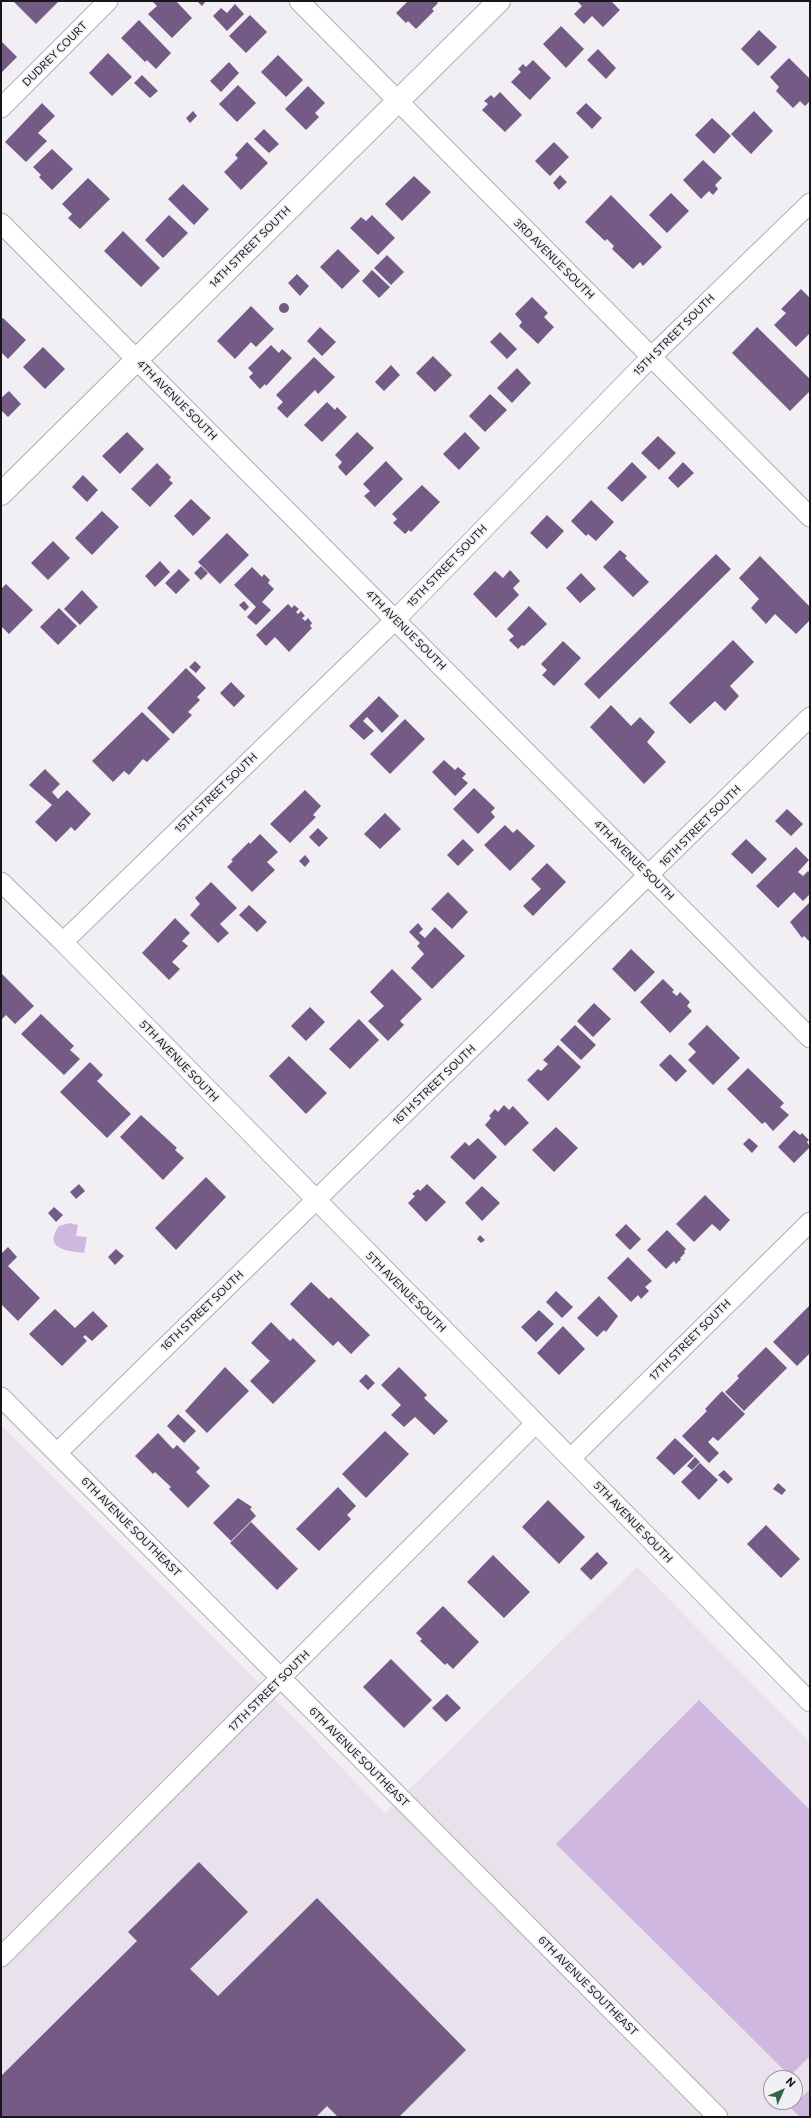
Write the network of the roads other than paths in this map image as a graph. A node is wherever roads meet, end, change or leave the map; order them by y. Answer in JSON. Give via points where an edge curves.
{"nodes":[{"id":1,"x":108,"y":1,"type":"edge"},
{"id":2,"x":299,"y":1,"type":"edge"},
{"id":3,"x":499,"y":1,"type":"edge"},
{"id":4,"x":398,"y":101,"type":"junction"},
{"id":5,"x":1,"y":108,"type":"edge"},
{"id":6,"x":810,"y":203,"type":"edge"},
{"id":7,"x":1,"y":223,"type":"edge"},
{"id":8,"x":651,"y":357,"type":"junction"},
{"id":9,"x":137,"y":360,"type":"junction"},
{"id":10,"x":1,"y":494,"type":"edge"},
{"id":11,"x":810,"y":517,"type":"edge"},
{"id":12,"x":395,"y":620,"type":"junction"},
{"id":13,"x":810,"y":717,"type":"edge"},
{"id":14,"x":649,"y":876,"type":"junction"},
{"id":15,"x":1,"y":882,"type":"edge"},
{"id":16,"x":63,"y":942,"type":"junction"},
{"id":17,"x":810,"y":1038,"type":"edge"},
{"id":18,"x":315,"y":1200,"type":"junction"},
{"id":19,"x":810,"y":1222,"type":"edge"},
{"id":20,"x":1,"y":1396,"type":"edge"},
{"id":21,"x":535,"y":1424,"type":"junction"},
{"id":22,"x":57,"y":1453,"type":"junction"},
{"id":23,"x":571,"y":1458,"type":"junction"},
{"id":24,"x":282,"y":1678,"type":"junction"},
{"id":25,"x":810,"y":1702,"type":"edge"},
{"id":26,"x":1,"y":1957,"type":"edge"},
{"id":27,"x":718,"y":2117,"type":"edge"}],
"edges":[{"from":1,"to":5,"type":"street","name":"DUDREY COURT"},
{"from":2,"to":4,"type":"street","name":"3RD AVENUE SOUTH"},
{"from":3,"to":4,"type":"street","name":"14TH STREET SOUTH"},
{"from":4,"to":8,"type":"street","name":"3RD AVENUE SOUTH"},
{"from":4,"to":9,"type":"street","name":"14TH STREET SOUTH"},
{"from":6,"to":8,"type":"street","name":"15TH STREET SOUTH"},
{"from":7,"to":9,"type":"street","name":"4TH AVENUE SOUTH"},
{"from":8,"to":11,"type":"street","name":"3RD AVENUE SOUTH"},
{"from":8,"to":12,"type":"street","name":"15TH STREET SOUTH"},
{"from":9,"to":10,"type":"street","name":"14TH STREET SOUTH"},
{"from":9,"to":12,"type":"street","name":"4TH AVENUE SOUTH"},
{"from":12,"to":14,"type":"street","name":"4TH AVENUE SOUTH"},
{"from":12,"to":16,"type":"street","name":"15TH STREET SOUTH"},
{"from":13,"to":14,"type":"street","name":"16TH STREET SOUTH"},
{"from":14,"to":17,"type":"street","name":"4TH AVENUE SOUTH"},
{"from":14,"to":18,"type":"street","name":"16TH STREET SOUTH"},
{"from":15,"to":16,"type":"street","name":"5TH AVENUE SOUTH"},
{"from":16,"to":18,"type":"street","name":"5TH AVENUE SOUTH"},
{"from":18,"to":21,"type":"street","name":"5TH AVENUE SOUTH"},
{"from":18,"to":22,"type":"street","name":"16TH STREET SOUTH"},
{"from":19,"to":23,"type":"street","name":"17TH STREET SOUTH"},
{"from":20,"to":22,"type":"street","name":"6TH AVENUE SOUTHEAST"},
{"from":21,"to":23,"type":"street","name":"5TH AVENUE SOUTH"},
{"from":21,"to":24,"type":"street","name":"17TH STREET SOUTH"},
{"from":22,"to":24,"type":"street","name":"6TH AVENUE SOUTHEAST"},
{"from":23,"to":25,"type":"street","name":"5TH AVENUE SOUTH"},
{"from":24,"to":26,"type":"street","name":"17TH STREET SOUTH"},
{"from":24,"to":27,"type":"street","name":"6TH AVENUE SOUTHEAST"}]}
